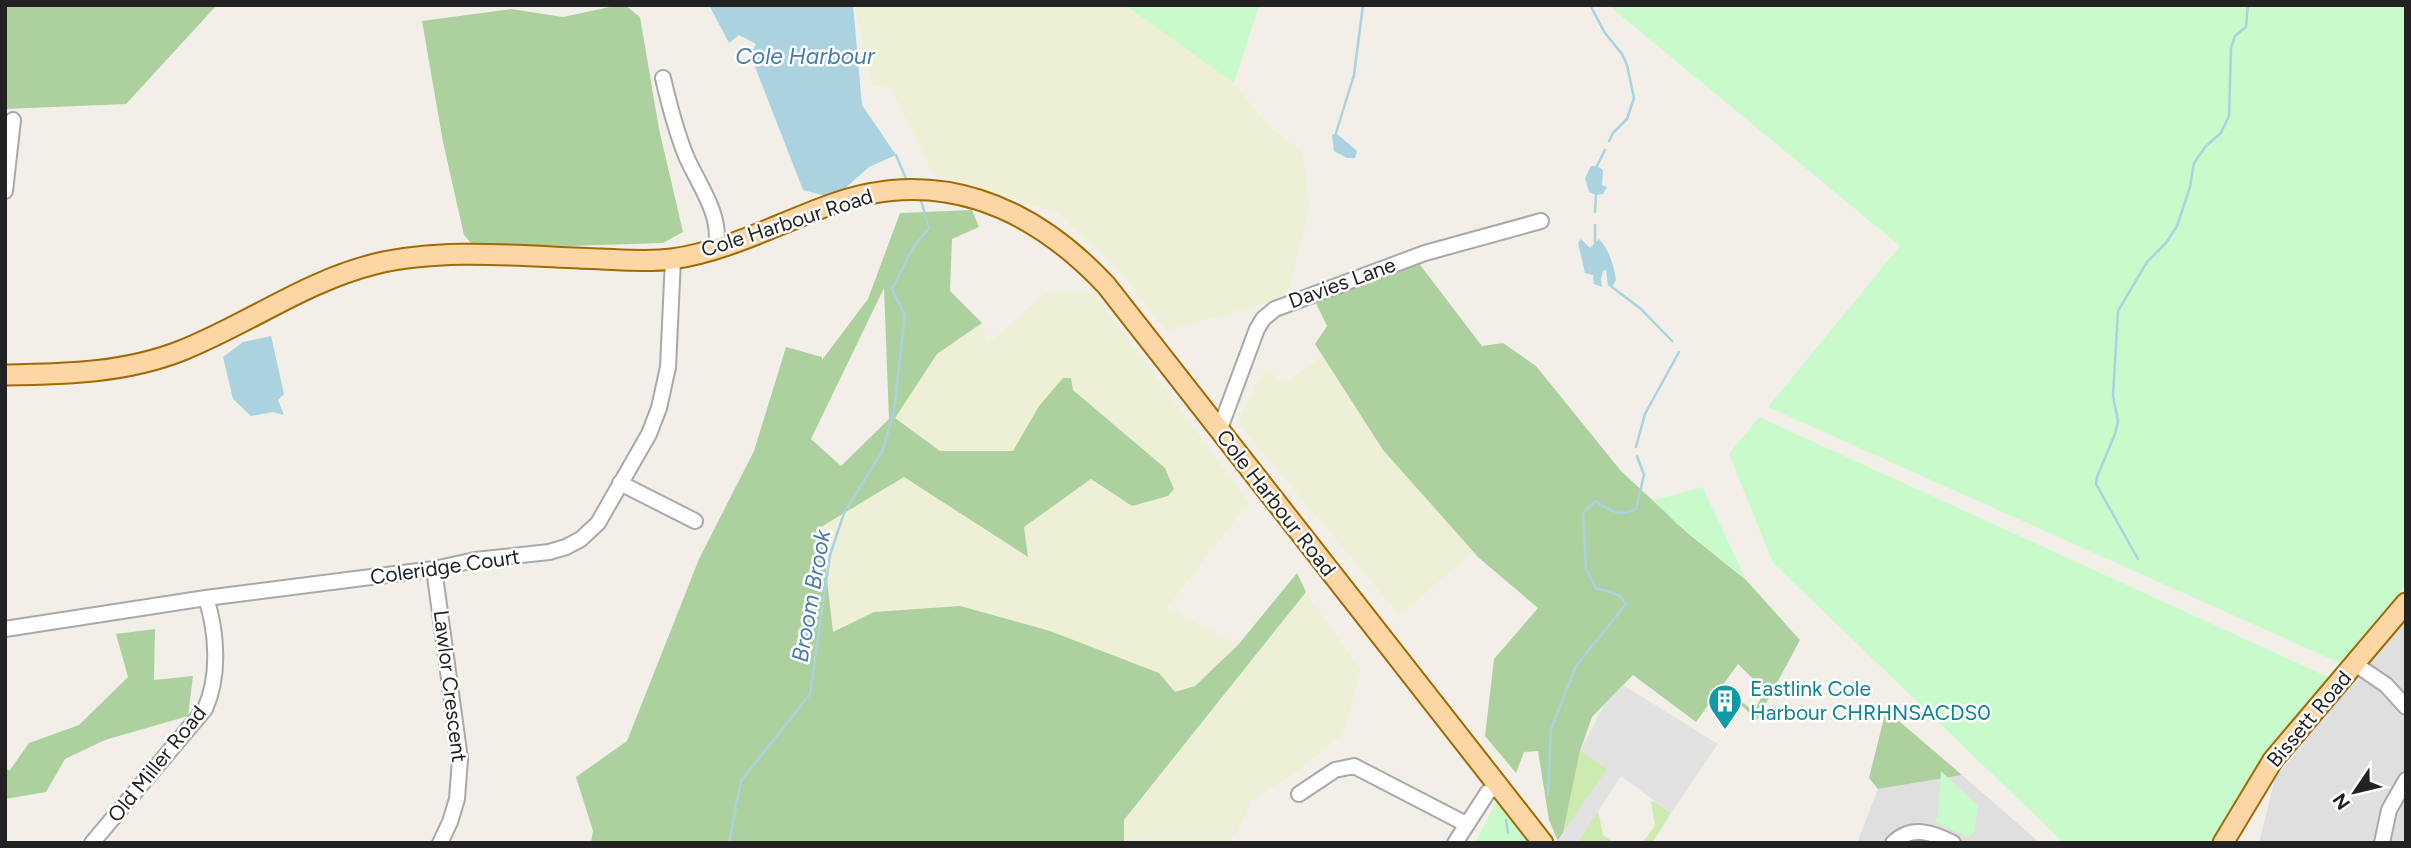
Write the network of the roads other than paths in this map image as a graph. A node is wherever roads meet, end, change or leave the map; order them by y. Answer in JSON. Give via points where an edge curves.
{"nodes":[{"id":1,"x":663,"y":78,"type":"dead end"},
{"id":2,"x":13,"y":120,"type":"dead end"},
{"id":3,"x":5,"y":191,"type":"edge"},
{"id":4,"x":1541,"y":221,"type":"dead end"},
{"id":5,"x":716,"y":248,"type":"junction"},
{"id":6,"x":673,"y":258,"type":"junction"},
{"id":7,"x":5,"y":375,"type":"edge"},
{"id":8,"x":1219,"y":431,"type":"junction"},
{"id":9,"x":621,"y":483,"type":"junction"},
{"id":10,"x":695,"y":521,"type":"dead end"},
{"id":11,"x":434,"y":569,"type":"junction"},
{"id":12,"x":206,"y":598,"type":"junction"},
{"id":13,"x":2406,"y":603,"type":"edge"},
{"id":14,"x":5,"y":629,"type":"edge"},
{"id":15,"x":2355,"y":664,"type":"junction"},
{"id":16,"x":2406,"y":707,"type":"edge"},
{"id":17,"x":2406,"y":780,"type":"edge"},
{"id":18,"x":1497,"y":787,"type":"junction"},
{"id":19,"x":1299,"y":794,"type":"dead end"},
{"id":20,"x":1466,"y":824,"type":"junction"},
{"id":21,"x":92,"y":843,"type":"edge"},
{"id":22,"x":440,"y":843,"type":"edge"},
{"id":23,"x":1455,"y":843,"type":"edge"},
{"id":24,"x":1543,"y":843,"type":"edge"},
{"id":25,"x":1893,"y":843,"type":"edge"},
{"id":26,"x":1953,"y":843,"type":"edge"},
{"id":27,"x":2223,"y":843,"type":"edge"},
{"id":28,"x":2382,"y":843,"type":"edge"}],
"edges":[{"from":1,"to":5,"type":"street","via":[[686,156],[715,216]]},
{"from":2,"to":3,"type":"street"},
{"from":4,"to":8,"type":"street","name":"Davies Lane","via":[[1425,253],[1275,309],[1257,329]]},
{"from":5,"to":6,"type":"main road","name":"Cole Harbour Road"},
{"from":5,"to":8,"type":"main road","name":"Cole Harbour Road","via":[[841,201],[880,192],[935,191],[995,205],[1050,234],[1094,272]]},
{"from":6,"to":7,"type":"main road","name":"Cole Harbour Road","via":[[459,255],[377,264],[305,290],[224,332],[150,361],[81,373]]},
{"from":6,"to":9,"type":"street","name":"Coleridge Court","via":[[666,383],[649,434]]},
{"from":8,"to":18,"type":"main road","name":"Cole Harbour Road"},
{"from":9,"to":10,"type":"street"},
{"from":9,"to":11,"type":"street","name":"Coleridge Court","via":[[598,523],[573,543],[549,552]]},
{"from":11,"to":12,"type":"street","name":"Coleridge Court"},
{"from":11,"to":22,"type":"street","name":"Lawlor Crescent","via":[[460,759],[457,799]]},
{"from":12,"to":14,"type":"street","name":"Coleridge Court"},
{"from":12,"to":21,"type":"street","name":"Old Miller Road","via":[[215,656],[205,709]]},
{"from":13,"to":15,"type":"main road","name":"Bissett Road"},
{"from":15,"to":16,"type":"street","via":[[2386,685]]},
{"from":15,"to":27,"type":"main road","name":"Bissett Road","via":[[2273,760]]},
{"from":17,"to":28,"type":"street","via":[[2389,810]]},
{"from":18,"to":20,"type":"street","via":[[1488,792]]},
{"from":18,"to":24,"type":"main road","name":"Cole Harbour Road"},
{"from":19,"to":20,"type":"street","via":[[1335,770],[1354,766]]},
{"from":20,"to":23,"type":"street"},
{"from":25,"to":26,"type":"street","via":[[1917,831]]}]}
